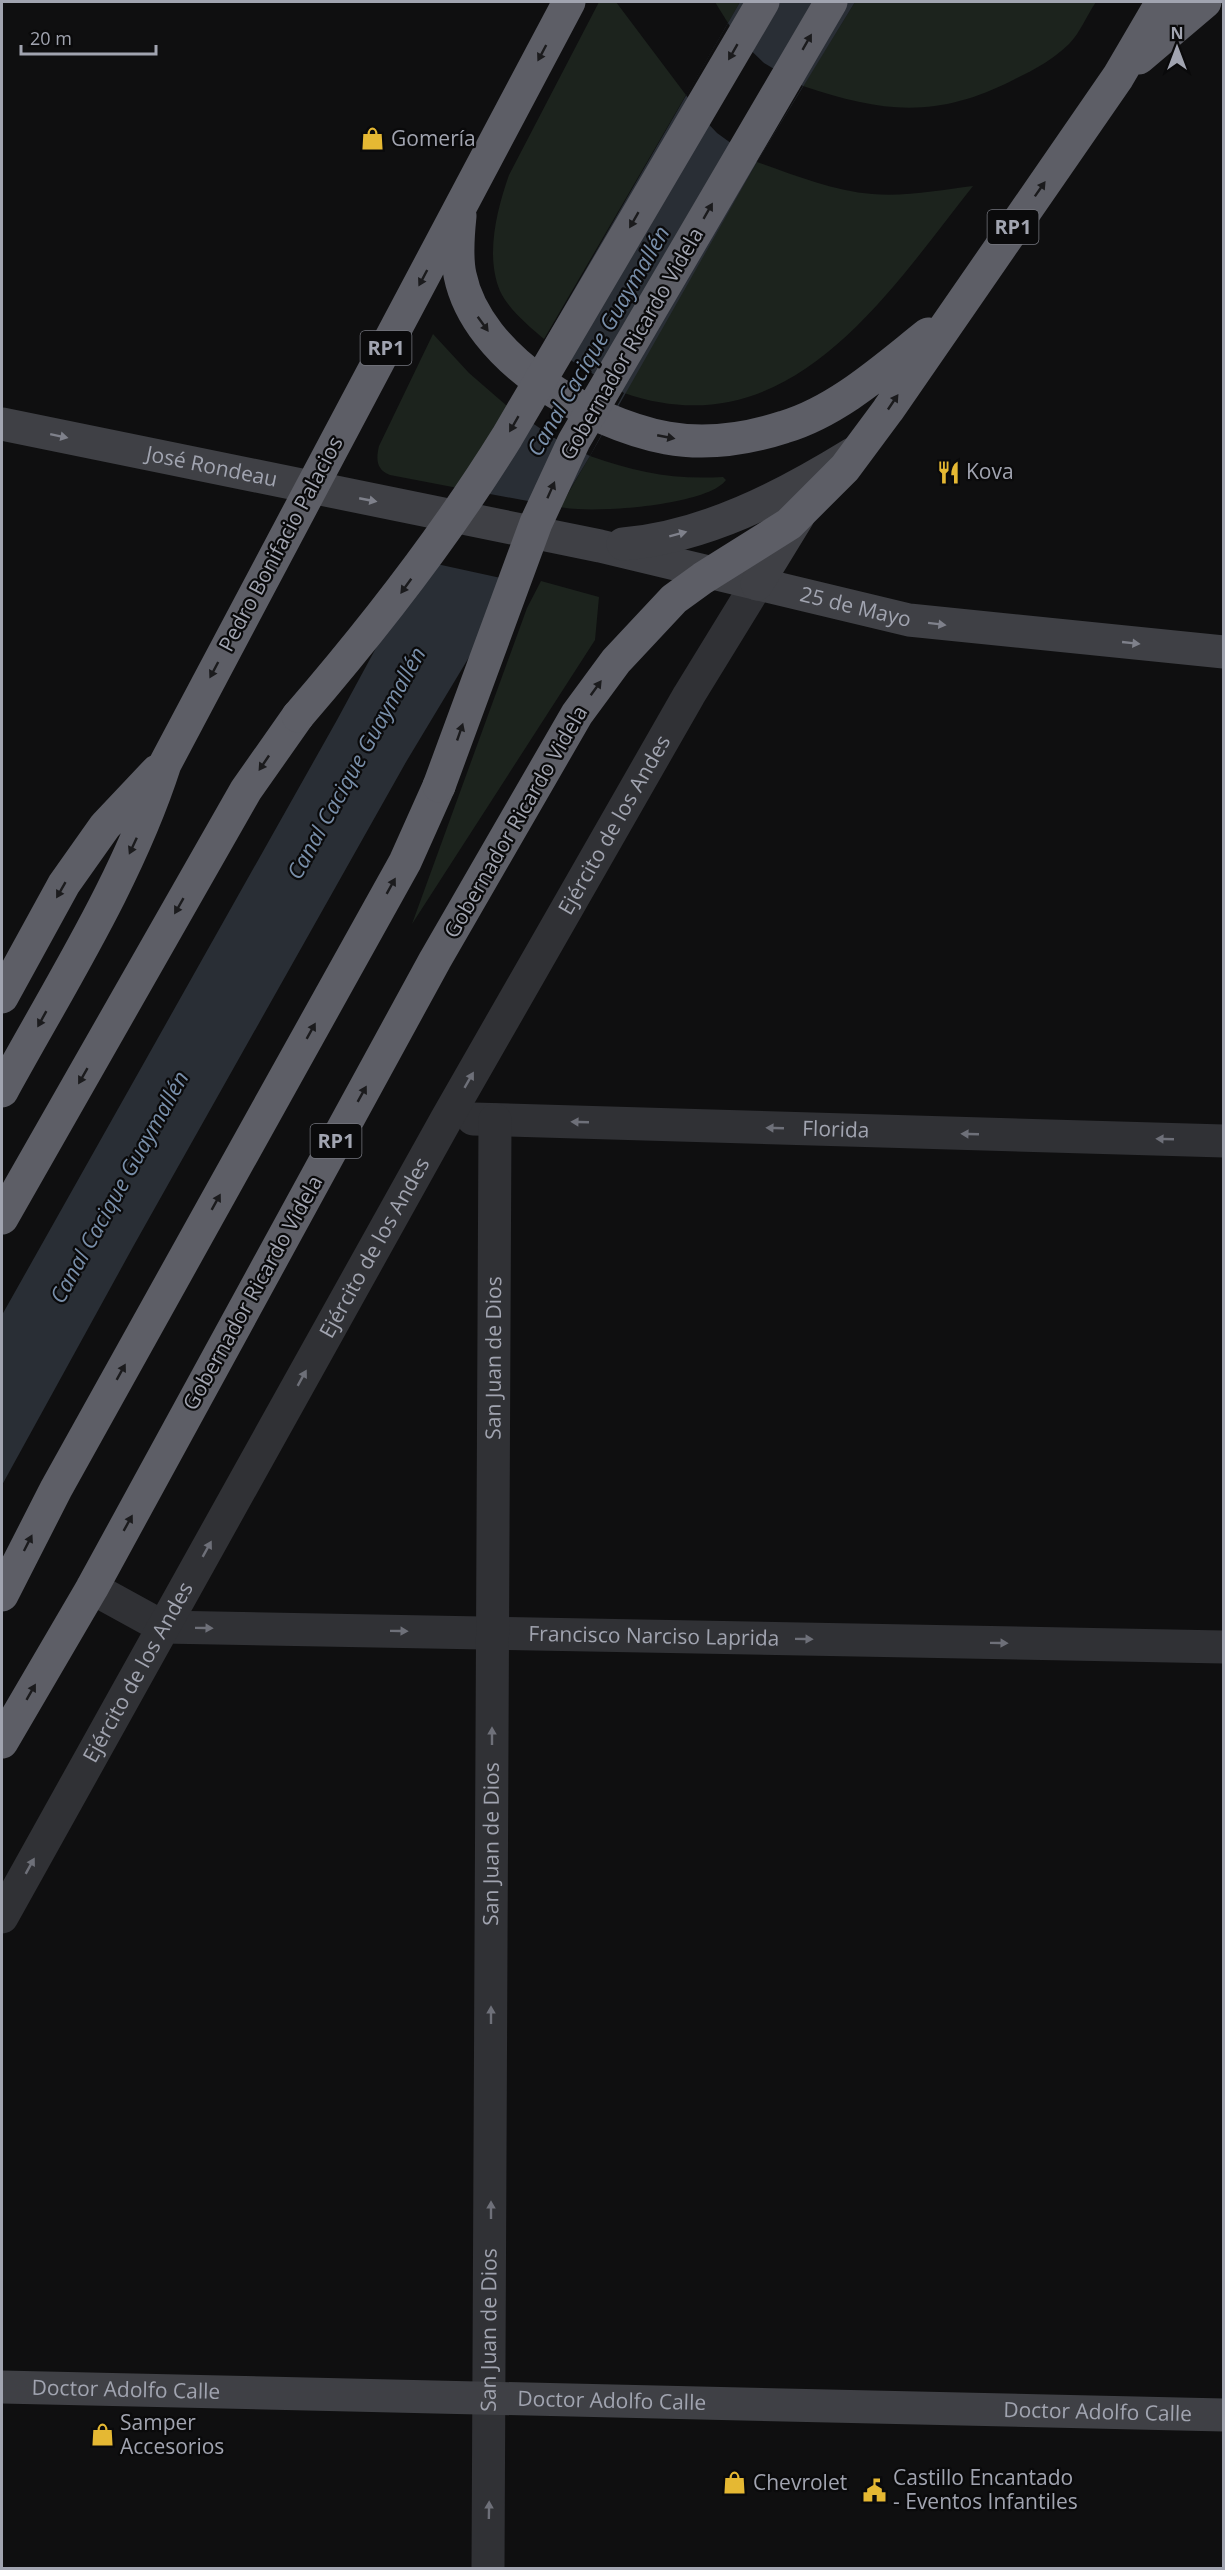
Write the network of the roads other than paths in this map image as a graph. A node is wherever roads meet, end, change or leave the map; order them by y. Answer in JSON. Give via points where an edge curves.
{"nodes":[{"id":1,"x":569,"y":2,"type":"edge"},
{"id":2,"x":763,"y":2,"type":"edge"},
{"id":3,"x":831,"y":2,"type":"edge"},
{"id":4,"x":1162,"y":2,"type":"edge"},
{"id":5,"x":1206,"y":2,"type":"edge"},
{"id":6,"x":1118,"y":77,"type":"junction"},
{"id":7,"x":461,"y":208,"type":"junction"},
{"id":8,"x":953,"y":314,"type":"junction"},
{"id":9,"x":2,"y":424,"type":"edge"},
{"id":10,"x":859,"y":449,"type":"junction"},
{"id":11,"x":311,"y":488,"type":"junction"},
{"id":12,"x":798,"y":517,"type":"junction"},
{"id":13,"x":493,"y":524,"type":"joint"},
{"id":14,"x":600,"y":546,"type":"junction"},
{"id":15,"x":713,"y":572,"type":"junction"},
{"id":16,"x":757,"y":584,"type":"junction"},
{"id":17,"x":1224,"y":652,"type":"edge"},
{"id":18,"x":165,"y":764,"type":"junction"},
{"id":19,"x":2,"y":997,"type":"edge"},
{"id":20,"x":2,"y":1091,"type":"edge"},
{"id":21,"x":447,"y":1118,"type":"junction"},
{"id":22,"x":495,"y":1120,"type":"junction"},
{"id":23,"x":1224,"y":1141,"type":"edge"},
{"id":24,"x":2,"y":1218,"type":"edge"},
{"id":25,"x":92,"y":1588,"type":"junction"},
{"id":26,"x":2,"y":1595,"type":"edge"},
{"id":27,"x":163,"y":1627,"type":"junction"},
{"id":28,"x":492,"y":1633,"type":"junction"},
{"id":29,"x":1224,"y":1647,"type":"edge"},
{"id":30,"x":2,"y":1743,"type":"edge"},
{"id":31,"x":2,"y":1917,"type":"edge"},
{"id":32,"x":2,"y":2387,"type":"edge"},
{"id":33,"x":490,"y":2399,"type":"junction"},
{"id":34,"x":1224,"y":2415,"type":"edge"},
{"id":35,"x":488,"y":2568,"type":"edge"}],
"edges":[{"from":1,"to":7,"type":"highway","name":"Pedro Bonifacio Palacios","number":"RP1","one_way":true},
{"from":2,"to":24,"type":"highway","one_way":true,"bridge":true,"via":[[470,495],[398,596],[298,716],[246,790]]},
{"from":26,"to":3,"type":"highway","name":"Gobernador Ricardo Videla","one_way":true,"bridge":true,"via":[[56,1489],[405,862],[439,786],[536,523],[574,441]]},
{"from":4,"to":6,"type":"highway","name":"Gobernador Ricardo Videla","number":"RP1"},
{"from":5,"to":6,"type":"highway"},
{"from":8,"to":6,"type":"highway","name":"Gobernador Ricardo Videla","number":"RP1","one_way":true},
{"from":7,"to":8,"type":"highway","one_way":true,"bridge":true,"via":[[459,274],[468,300],[500,346],[565,398],[609,421],[669,438],[734,439],[786,427],[864,383]]},
{"from":7,"to":11,"type":"highway","name":"Pedro Bonifacio Palacios","number":"RP1","one_way":true},
{"from":10,"to":8,"type":"highway","name":"Gobernador Ricardo Videla","number":"RP1","one_way":true},
{"from":9,"to":11,"type":"main road","name":"José Rondeau","one_way":true},
{"from":10,"to":12,"type":"highway","name":"Gobernador Ricardo Videla","number":"RP1"},
{"from":14,"to":10,"type":"main road","one_way":true,"via":[[664,538],[698,529],[796,486]]},
{"from":11,"to":13,"type":"main road","name":"José Rondeau","one_way":true},
{"from":11,"to":18,"type":"highway","name":"Pedro Bonifacio Palacios","number":"RP1","one_way":true},
{"from":12,"to":15,"type":"highway","name":"Gobernador Ricardo Videla","number":"RP1"},
{"from":12,"to":16,"type":"main road"},
{"from":13,"to":14,"type":"main road","name":"25 de Mayo"},
{"from":14,"to":15,"type":"main road","name":"25 de Mayo"},
{"from":15,"to":16,"type":"main road","name":"25 de Mayo"},
{"from":25,"to":15,"type":"highway","name":"Gobernador Ricardo Videla","number":"RP1","one_way":true,"via":[[435,960],[577,714],[647,626],[674,599]]},
{"from":16,"to":17,"type":"main road","name":"25 de Mayo","one_way":true,"via":[[909,620]]},
{"from":21,"to":16,"type":"street","name":"Ejército de los Andes","one_way":true,"via":[[689,695]]},
{"from":18,"to":19,"type":"highway","one_way":true,"via":[[105,826],[64,884]]},
{"from":18,"to":20,"type":"highway","name":"Pedro Bonifacio Palacios","number":"RP1","one_way":true,"via":[[129,854]]},
{"from":21,"to":22,"type":"street","name":"Florida"},
{"from":27,"to":21,"type":"street","name":"Ejército de los Andes","one_way":true},
{"from":23,"to":22,"type":"street","name":"Florida","one_way":true},
{"from":22,"to":28,"type":"street","name":"San Juan de Dios"},
{"from":25,"to":27,"type":"street","name":"Francisco Narciso Laprida"},
{"from":30,"to":25,"type":"highway","name":"Gobernador Ricardo Videla","number":"RP1","one_way":true},
{"from":27,"to":28,"type":"street","name":"Francisco Narciso Laprida","one_way":true},
{"from":31,"to":27,"type":"street","name":"Ejército de los Andes","one_way":true},
{"from":28,"to":29,"type":"street","name":"Francisco Narciso Laprida","one_way":true},
{"from":33,"to":28,"type":"street","name":"San Juan de Dios","one_way":true},
{"from":32,"to":33,"type":"main road","name":"Doctor Adolfo Calle"},
{"from":33,"to":34,"type":"main road","name":"Doctor Adolfo Calle"},
{"from":35,"to":33,"type":"street","name":"San Juan de Dios","one_way":true}]}
